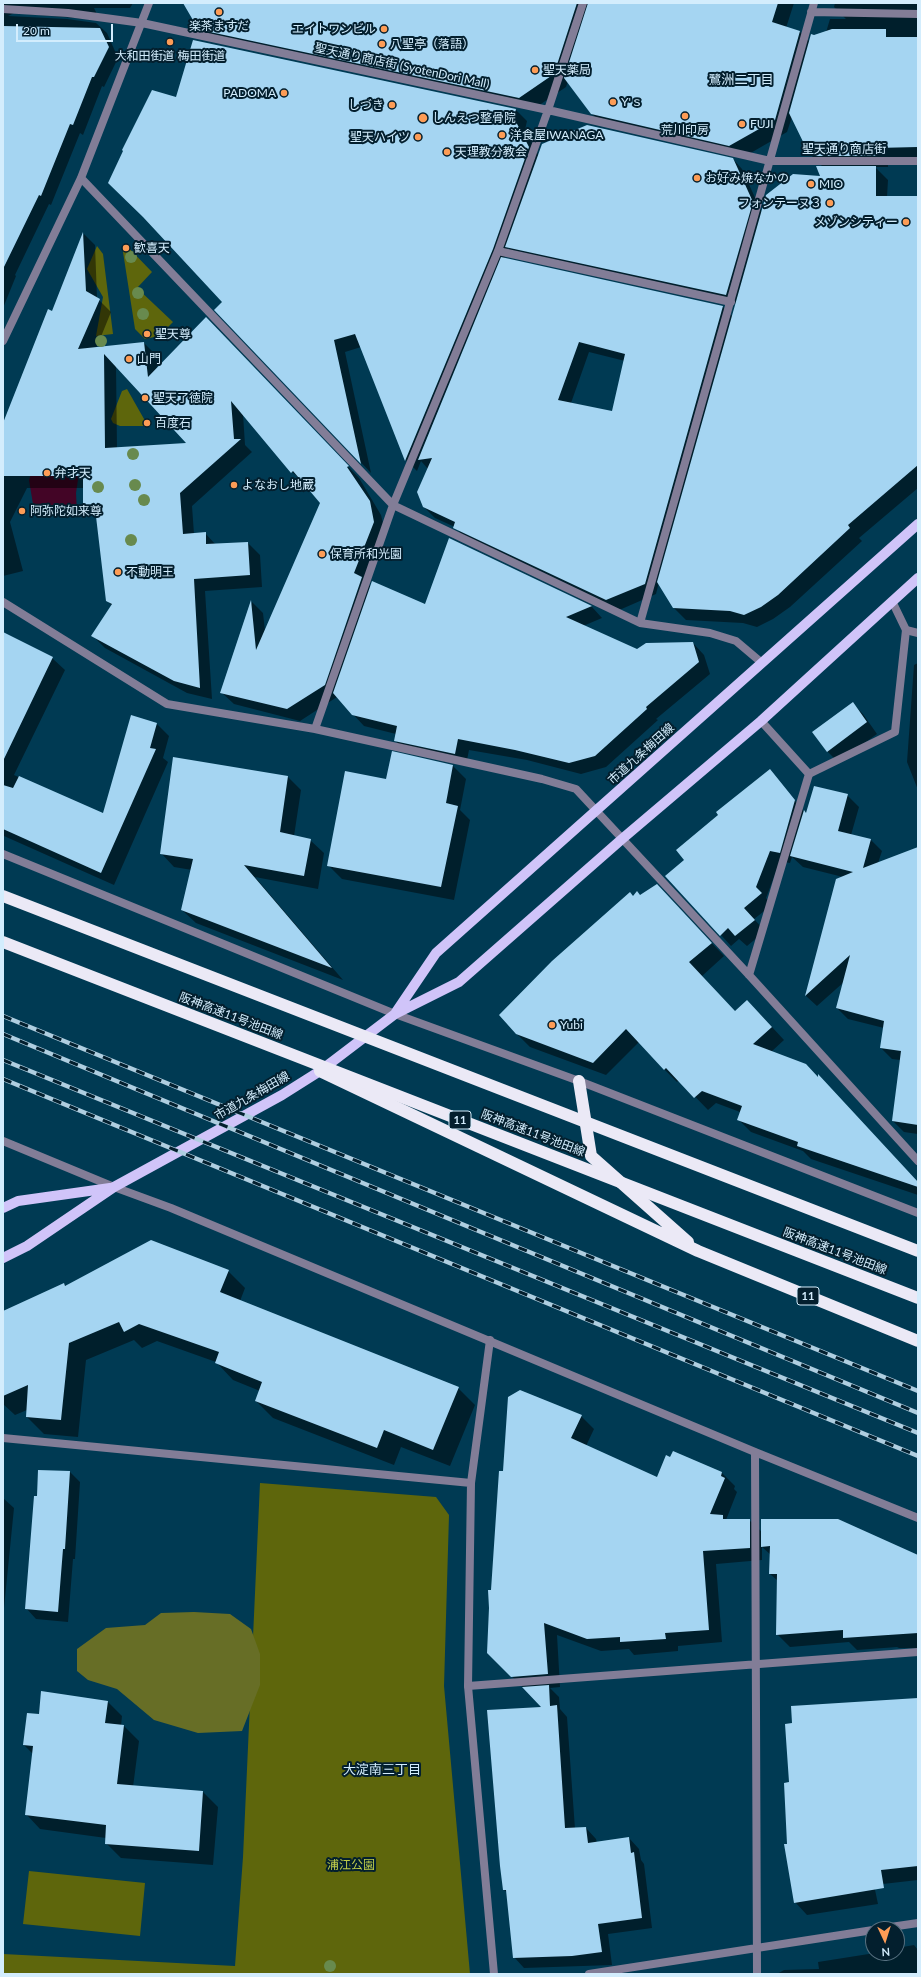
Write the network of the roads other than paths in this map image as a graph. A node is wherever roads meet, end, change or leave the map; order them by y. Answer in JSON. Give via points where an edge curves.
{"nodes":[{"id":1,"x":149,"y":3,"type":"edge"},
{"id":2,"x":583,"y":3,"type":"edge"},
{"id":3,"x":814,"y":3,"type":"edge"},
{"id":4,"x":3,"y":9,"type":"edge"},
{"id":5,"x":812,"y":12,"type":"junction"},
{"id":6,"x":918,"y":14,"type":"edge"},
{"id":7,"x":142,"y":23,"type":"junction"},
{"id":8,"x":548,"y":110,"type":"junction"},
{"id":9,"x":770,"y":161,"type":"junction"},
{"id":10,"x":918,"y":161,"type":"edge"},
{"id":11,"x":81,"y":178,"type":"junction"},
{"id":12,"x":498,"y":251,"type":"junction"},
{"id":13,"x":731,"y":302,"type":"junction"},
{"id":14,"x":3,"y":341,"type":"edge"},
{"id":15,"x":394,"y":505,"type":"junction"},
{"id":16,"x":918,"y":524,"type":"edge"},
{"id":17,"x":918,"y":578,"type":"edge"},
{"id":18,"x":892,"y":601,"type":"junction"},
{"id":19,"x":3,"y":602,"type":"edge"},
{"id":20,"x":640,"y":623,"type":"junction"},
{"id":21,"x":906,"y":630,"type":"junction"},
{"id":22,"x":918,"y":633,"type":"edge"},
{"id":23,"x":762,"y":663,"type":"junction"},
{"id":24,"x":761,"y":721,"type":"junction"},
{"id":25,"x":315,"y":729,"type":"junction"},
{"id":26,"x":809,"y":774,"type":"junction"},
{"id":27,"x":598,"y":811,"type":"junction"},
{"id":28,"x":622,"y":839,"type":"junction"},
{"id":29,"x":3,"y":854,"type":"edge"},
{"id":30,"x":3,"y":896,"type":"edge"},
{"id":31,"x":3,"y":942,"type":"edge"},
{"id":32,"x":749,"y":974,"type":"junction"},
{"id":33,"x":395,"y":1014,"type":"junction"},
{"id":34,"x":320,"y":1071,"type":"junction"},
{"id":35,"x":579,"y":1081,"type":"junction"},
{"id":36,"x":3,"y":1141,"type":"edge"},
{"id":37,"x":918,"y":1161,"type":"edge"},
{"id":38,"x":114,"y":1188,"type":"junction"},
{"id":39,"x":3,"y":1208,"type":"edge"},
{"id":40,"x":918,"y":1213,"type":"edge"},
{"id":41,"x":698,"y":1251,"type":"junction"},
{"id":42,"x":918,"y":1251,"type":"edge"},
{"id":43,"x":3,"y":1258,"type":"edge"},
{"id":44,"x":918,"y":1298,"type":"edge"},
{"id":45,"x":490,"y":1340,"type":"junction"},
{"id":46,"x":918,"y":1341,"type":"edge"},
{"id":47,"x":3,"y":1438,"type":"edge"},
{"id":48,"x":755,"y":1452,"type":"junction"},
{"id":49,"x":471,"y":1483,"type":"junction"},
{"id":50,"x":918,"y":1518,"type":"edge"},
{"id":51,"x":918,"y":1652,"type":"edge"},
{"id":52,"x":756,"y":1664,"type":"junction"},
{"id":53,"x":468,"y":1686,"type":"junction"},
{"id":54,"x":918,"y":1923,"type":"edge"},
{"id":55,"x":905,"y":1925,"type":"edge"},
{"id":56,"x":865,"y":1931,"type":"edge"},
{"id":57,"x":757,"y":1947,"type":"junction"},
{"id":58,"x":494,"y":1974,"type":"edge"},
{"id":59,"x":588,"y":1974,"type":"edge"},
{"id":60,"x":757,"y":1974,"type":"edge"}],
"edges":[{"from":1,"to":7,"type":"street"},
{"from":2,"to":8,"type":"street"},
{"from":3,"to":5,"type":"street"},
{"from":4,"to":7,"type":"street","name":"聖天通り商店街 (SyotenDori Mall)","via":[[68,13]]},
{"from":5,"to":6,"type":"street"},
{"from":5,"to":9,"type":"street"},
{"from":7,"to":8,"type":"street","name":"聖天通り商店街 (SyotenDori Mall)"},
{"from":7,"to":11,"type":"street"},
{"from":8,"to":9,"type":"street","name":"聖天通り商店街 (SyotenDori Mall)"},
{"from":8,"to":12,"type":"street"},
{"from":9,"to":10,"type":"street","name":"聖天通り商店街"},
{"from":9,"to":13,"type":"street"},
{"from":11,"to":14,"type":"street"},
{"from":11,"to":15,"type":"street"},
{"from":12,"to":13,"type":"street"},
{"from":12,"to":15,"type":"street"},
{"from":13,"to":20,"type":"street"},
{"from":15,"to":20,"type":"street"},
{"from":15,"to":25,"type":"street"},
{"from":16,"to":23,"type":"main road","name":"市道九条梅田線"},
{"from":17,"to":18,"type":"main road","name":"市道九条梅田線"},
{"from":18,"to":21,"type":"street"},
{"from":18,"to":24,"type":"main road","name":"市道九条梅田線"},
{"from":19,"to":25,"type":"street","via":[[167,704]]},
{"from":20,"to":23,"type":"street","via":[[710,633],[736,641]]},
{"from":21,"to":22,"type":"street"},
{"from":21,"to":26,"type":"street","via":[[894,732]]},
{"from":23,"to":27,"type":"main road","name":"市道九条梅田線"},
{"from":24,"to":26,"type":"street"},
{"from":24,"to":28,"type":"main road","name":"市道九条梅田線"},
{"from":25,"to":27,"type":"street","via":[[542,779],[576,789]]},
{"from":26,"to":32,"type":"street"},
{"from":27,"to":28,"type":"street"},
{"from":27,"to":33,"type":"main road","name":"市道九条梅田線","via":[[436,953]]},
{"from":28,"to":32,"type":"street"},
{"from":28,"to":33,"type":"main road","name":"市道九条梅田線","via":[[459,982]]},
{"from":29,"to":33,"type":"street"},
{"from":30,"to":42,"type":"highway","bridge":true},
{"from":31,"to":44,"type":"highway","name":"阪神高速11号池田線","number":"11","bridge":true},
{"from":32,"to":37,"type":"street"},
{"from":33,"to":34,"type":"main road","name":"市道九条梅田線"},
{"from":33,"to":35,"type":"street"},
{"from":34,"to":38,"type":"main road","name":"市道九条梅田線","via":[[282,1095]]},
{"from":34,"to":41,"type":"highway","number":"11"},
{"from":35,"to":40,"type":"street"},
{"from":35,"to":41,"type":"highway","via":[[591,1156]]},
{"from":36,"to":38,"type":"street"},
{"from":38,"to":39,"type":"main road","name":"市道九条梅田線","via":[[18,1201]]},
{"from":38,"to":43,"type":"main road","name":"市道九条梅田線","via":[[27,1246]]},
{"from":38,"to":45,"type":"street","via":[[172,1208]]},
{"from":41,"to":46,"type":"highway","number":"11"},
{"from":45,"to":48,"type":"street"},
{"from":45,"to":49,"type":"street"},
{"from":47,"to":49,"type":"street"},
{"from":48,"to":50,"type":"street"},
{"from":48,"to":52,"type":"street"},
{"from":49,"to":53,"type":"street"},
{"from":51,"to":52,"type":"street"},
{"from":52,"to":53,"type":"street"},
{"from":52,"to":57,"type":"street"},
{"from":53,"to":58,"type":"street"},
{"from":54,"to":55,"type":"street"},
{"from":56,"to":57,"type":"street"},
{"from":57,"to":59,"type":"street"},
{"from":57,"to":60,"type":"street"}]}
